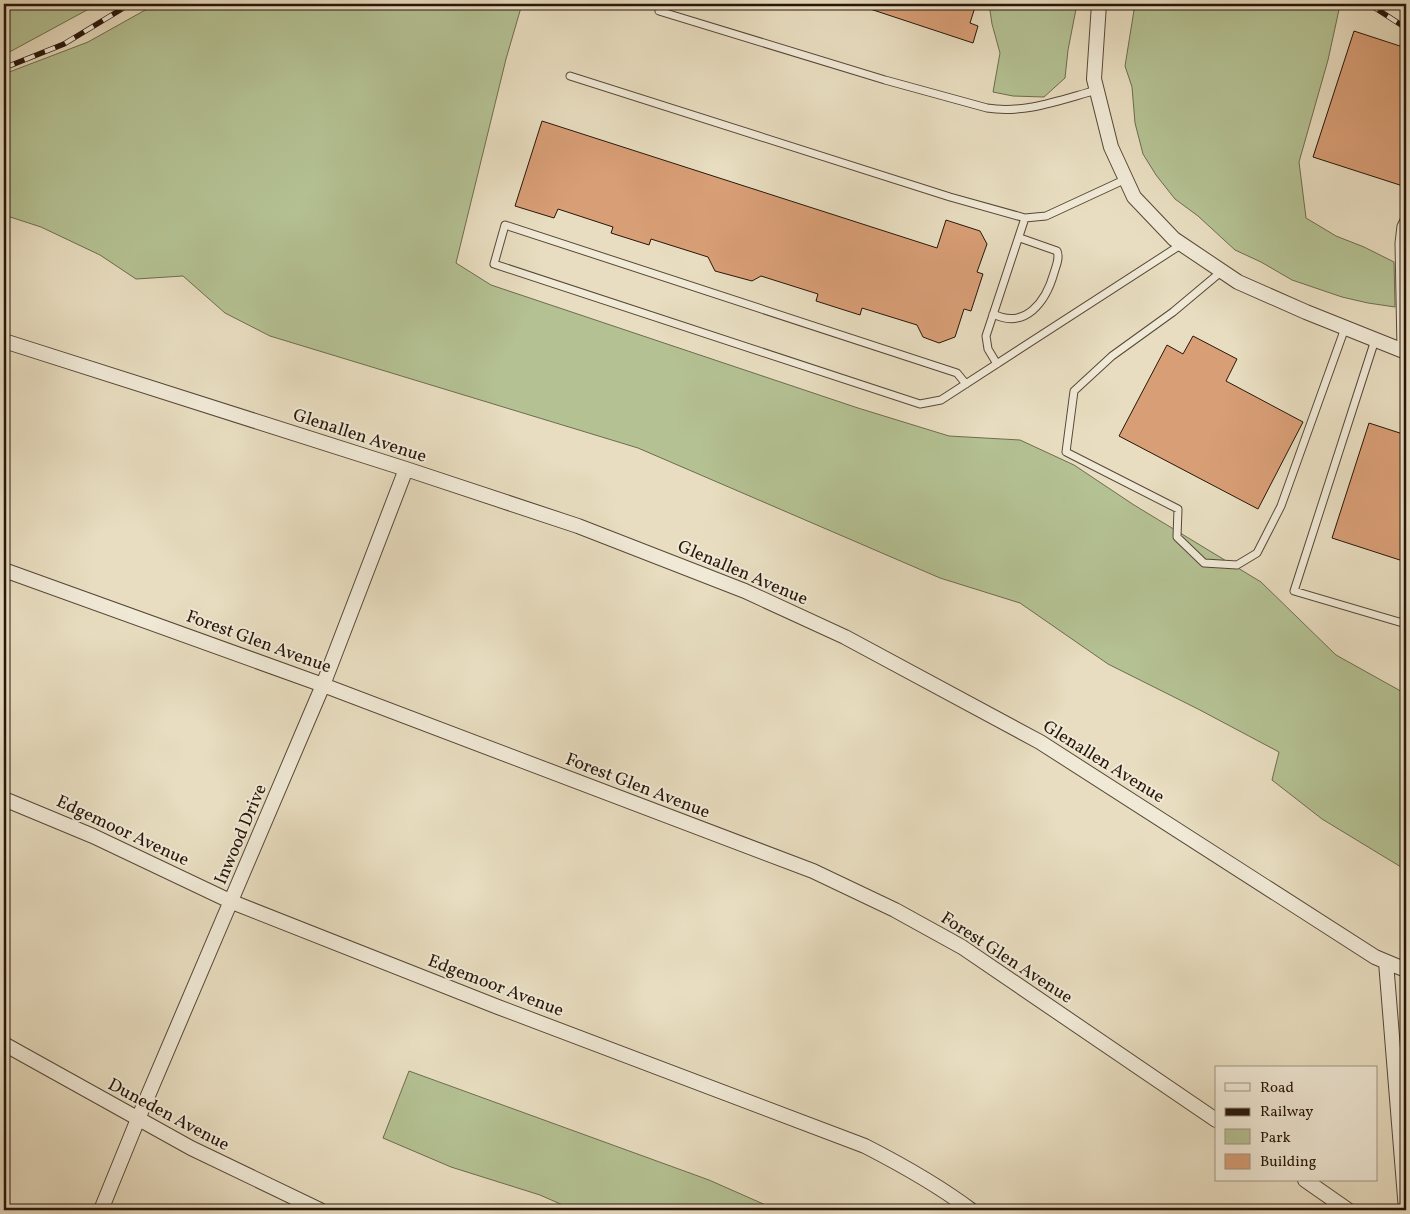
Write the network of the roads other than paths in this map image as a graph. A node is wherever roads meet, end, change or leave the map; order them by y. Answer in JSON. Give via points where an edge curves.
{"nodes":[{"id":1,"x":1099,"y":4,"type":"edge"},
{"id":2,"x":658,"y":11,"type":"dead end"},
{"id":3,"x":570,"y":76,"type":"dead end"},
{"id":4,"x":1097,"y":90,"type":"junction"},
{"id":5,"x":1126,"y":179,"type":"junction"},
{"id":6,"x":1406,"y":216,"type":"edge"},
{"id":7,"x":1025,"y":218,"type":"junction"},
{"id":8,"x":1020,"y":238,"type":"junction"},
{"id":9,"x":1183,"y":244,"type":"junction"},
{"id":10,"x":1222,"y":271,"type":"junction"},
{"id":11,"x":993,"y":314,"type":"junction"},
{"id":12,"x":1345,"y":328,"type":"junction"},
{"id":13,"x":1375,"y":340,"type":"junction"},
{"id":14,"x":4,"y":341,"type":"edge"},
{"id":15,"x":1404,"y":351,"type":"edge"},
{"id":16,"x":997,"y":364,"type":"junction"},
{"id":17,"x":966,"y":384,"type":"junction"},
{"id":18,"x":406,"y":469,"type":"junction"},
{"id":19,"x":4,"y":570,"type":"edge"},
{"id":20,"x":1406,"y":624,"type":"edge"},
{"id":21,"x":323,"y":685,"type":"junction"},
{"id":22,"x":4,"y":799,"type":"edge"},
{"id":23,"x":232,"y":902,"type":"junction"},
{"id":24,"x":1386,"y":962,"type":"junction"},
{"id":25,"x":1406,"y":970,"type":"edge"},
{"id":26,"x":4,"y":1044,"type":"edge"},
{"id":27,"x":138,"y":1119,"type":"junction"},
{"id":28,"x":1215,"y":1119,"type":"edge"},
{"id":29,"x":1307,"y":1182,"type":"edge"},
{"id":30,"x":101,"y":1210,"type":"edge"},
{"id":31,"x":320,"y":1210,"type":"edge"},
{"id":32,"x":971,"y":1210,"type":"edge"},
{"id":33,"x":1348,"y":1210,"type":"edge"},
{"id":34,"x":1406,"y":1210,"type":"edge"}],
"edges":[{"from":1,"to":4,"type":"street","via":[[1094,79]]},
{"from":2,"to":4,"type":"lane","via":[[987,108],[1020,110]]},
{"from":3,"to":7,"type":"lane"},
{"from":4,"to":5,"type":"street","via":[[1111,147]]},
{"from":5,"to":7,"type":"lane","via":[[1046,216]]},
{"from":5,"to":9,"type":"street","via":[[1134,198],[1174,239]]},
{"from":6,"to":15,"type":"lane","via":[[1399,243]]},
{"from":7,"to":8,"type":"lane"},
{"from":8,"to":11,"type":"lane"},
{"from":8,"to":11,"type":"lane","via":[[1057,251],[1051,283],[1043,301],[1027,314],[1006,319]]},
{"from":9,"to":10,"type":"street"},
{"from":9,"to":16,"type":"lane"},
{"from":10,"to":12,"type":"street","via":[[1238,282]]},
{"from":10,"to":12,"type":"lane","via":[[1112,356],[1074,391],[1066,452],[1178,509],[1177,537],[1204,563],[1237,565],[1257,553],[1280,506]]},
{"from":11,"to":16,"type":"lane","via":[[986,336],[988,350]]},
{"from":12,"to":13,"type":"street"},
{"from":13,"to":15,"type":"street"},
{"from":13,"to":20,"type":"lane","via":[[1294,591]]},
{"from":14,"to":18,"type":"street","name":"Glenallen Avenue"},
{"from":16,"to":17,"type":"lane"},
{"from":17,"to":17,"type":"lane","via":[[941,400],[920,404],[494,264],[505,225],[957,373]]},
{"from":18,"to":21,"type":"street","name":"Inwood Drive"},
{"from":18,"to":24,"type":"street","name":"Glenallen Avenue","via":[[578,526],[673,562],[845,637],[1040,742]]},
{"from":19,"to":21,"type":"street","name":"Forest Glen Avenue"},
{"from":21,"to":23,"type":"street","name":"Inwood Drive"},
{"from":21,"to":28,"type":"street","name":"Forest Glen Avenue","via":[[813,871],[895,910],[977,957]]},
{"from":22,"to":23,"type":"street","name":"Edgemoor Avenue","via":[[93,836]]},
{"from":23,"to":27,"type":"street","name":"Inwood Drive"},
{"from":23,"to":32,"type":"street","name":"Edgemoor Avenue","via":[[866,1146],[911,1170]]},
{"from":24,"to":25,"type":"street","name":"Glenallen Avenue"},
{"from":24,"to":34,"type":"street"},
{"from":26,"to":27,"type":"street","name":"Duneden Avenue"},
{"from":27,"to":30,"type":"street","name":"Inwood Drive"},
{"from":27,"to":31,"type":"street","name":"Duneden Avenue"},
{"from":29,"to":33,"type":"street"}]}
